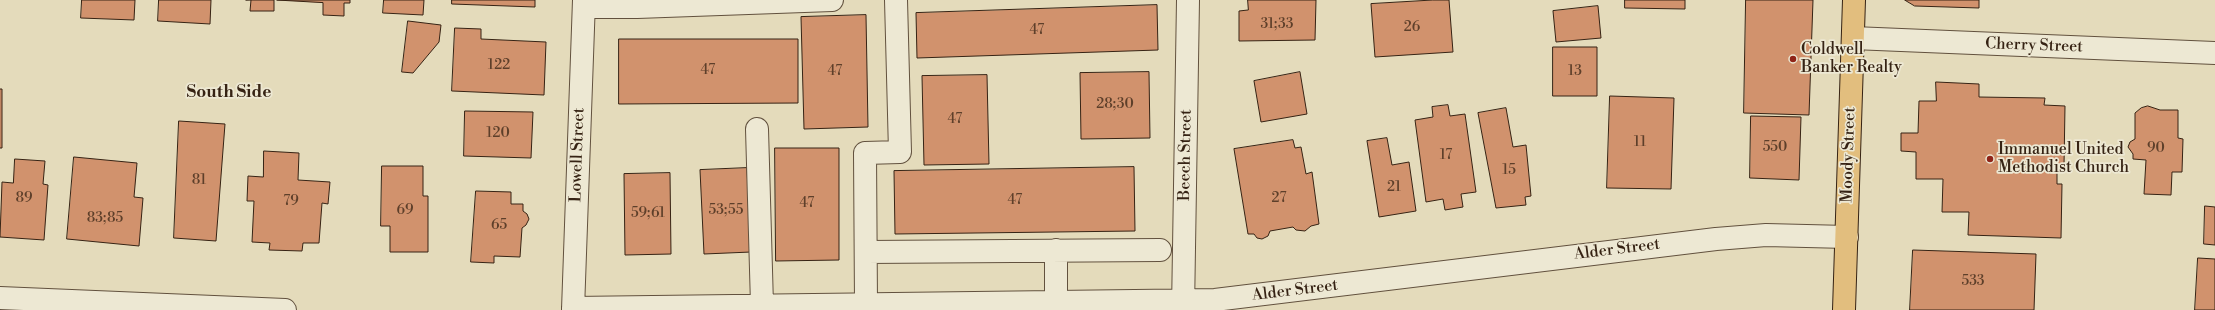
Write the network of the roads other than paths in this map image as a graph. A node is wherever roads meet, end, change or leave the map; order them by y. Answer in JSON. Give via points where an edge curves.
{"nodes":[{"id":1,"x":832,"y":0,"type":"edge"},
{"id":2,"x":896,"y":0,"type":"edge"},
{"id":3,"x":1188,"y":0,"type":"edge"},
{"id":4,"x":1854,"y":0,"type":"edge"},
{"id":5,"x":584,"y":3,"type":"edge"},
{"id":6,"x":1853,"y":38,"type":"junction"},
{"id":7,"x":2215,"y":53,"type":"edge"},
{"id":8,"x":757,"y":129,"type":"dead end"},
{"id":9,"x":1847,"y":237,"type":"junction"},
{"id":10,"x":1056,"y":250,"type":"junction"},
{"id":11,"x":1160,"y":250,"type":"dead end"},
{"id":12,"x":866,"y":252,"type":"junction"},
{"id":13,"x":0,"y":298,"type":"edge"},
{"id":14,"x":1056,"y":301,"type":"junction"},
{"id":15,"x":866,"y":304,"type":"junction"},
{"id":16,"x":762,"y":305,"type":"junction"},
{"id":17,"x":1183,"y":305,"type":"edge"},
{"id":18,"x":839,"y":307,"type":"edge"},
{"id":19,"x":573,"y":309,"type":"edge"},
{"id":20,"x":285,"y":310,"type":"edge"},
{"id":21,"x":1844,"y":310,"type":"edge"}],
"edges":[{"from":1,"to":5,"type":"street","via":[[637,7]]},
{"from":2,"to":12,"type":"street","via":[[900,152],[865,153]]},
{"from":3,"to":17,"type":"street","name":"Beech Street"},
{"from":4,"to":6,"type":"main road","name":"Moody Street"},
{"from":5,"to":19,"type":"street","name":"Lowell Street"},
{"from":6,"to":7,"type":"street","name":"Cherry Street"},
{"from":6,"to":9,"type":"main road","name":"Moody Street"},
{"from":8,"to":16,"type":"street"},
{"from":9,"to":17,"type":"street","name":"Alder Street","via":[[1766,235],[1716,239]]},
{"from":9,"to":21,"type":"main road","name":"Moody Street"},
{"from":10,"to":11,"type":"street"},
{"from":10,"to":12,"type":"street"},
{"from":10,"to":14,"type":"street"},
{"from":12,"to":15,"type":"street"},
{"from":13,"to":20,"type":"street"},
{"from":14,"to":15,"type":"street","name":"Alder Street"},
{"from":14,"to":17,"type":"street","name":"Alder Street"},
{"from":15,"to":18,"type":"street","name":"Alder Street"},
{"from":16,"to":18,"type":"street","name":"Alder Street"},
{"from":16,"to":19,"type":"street","name":"Alder Street"}]}
